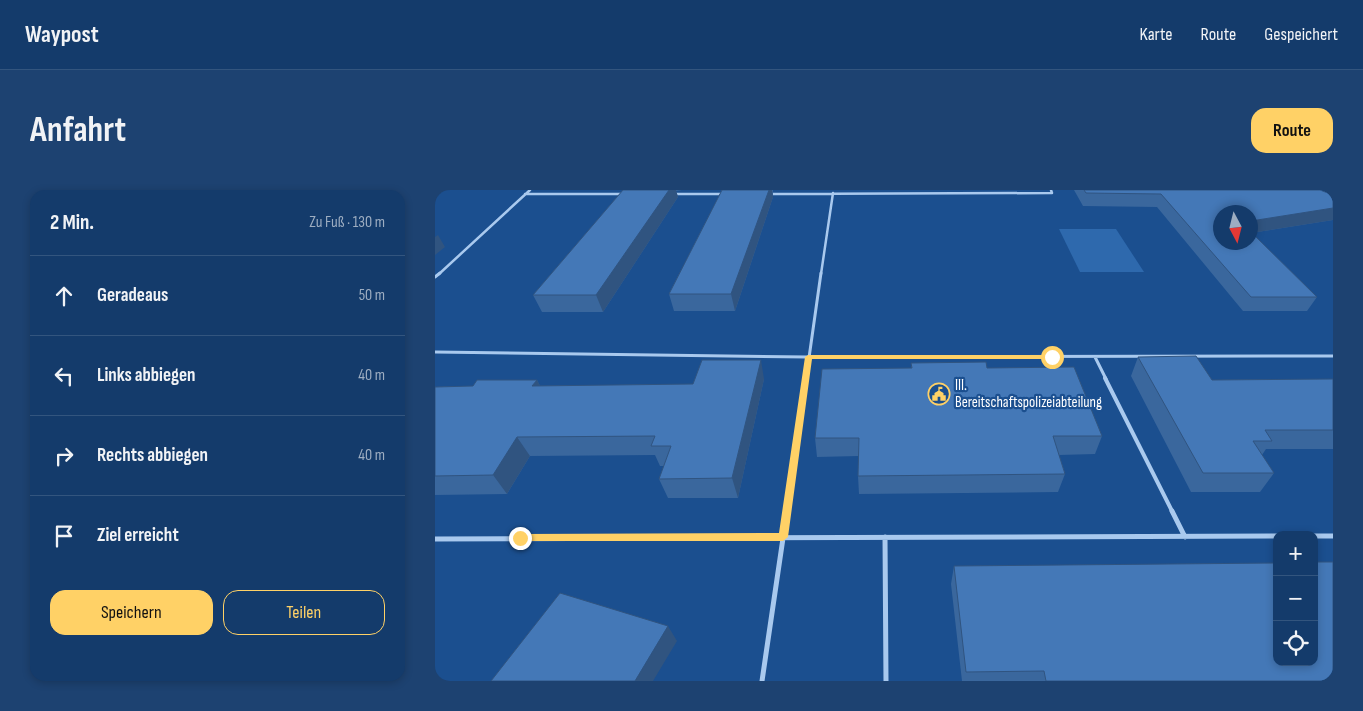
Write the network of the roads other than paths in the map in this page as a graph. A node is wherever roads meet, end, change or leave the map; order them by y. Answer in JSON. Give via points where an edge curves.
{"nodes":[{"id":1,"x":442,"y":190,"type":"edge"},
{"id":2,"x":530,"y":190,"type":"edge"},
{"id":3,"x":1051,"y":190,"type":"edge"},
{"id":4,"x":525,"y":194,"type":"junction"},
{"id":5,"x":625,"y":194,"type":"edge"},
{"id":6,"x":664,"y":194,"type":"edge"},
{"id":7,"x":734,"y":194,"type":"edge"},
{"id":8,"x":763,"y":194,"type":"edge"},
{"id":9,"x":833,"y":194,"type":"junction"},
{"id":10,"x":435,"y":195,"type":"edge"},
{"id":11,"x":435,"y":277,"type":"edge"},
{"id":12,"x":435,"y":352,"type":"edge"},
{"id":13,"x":1333,"y":356,"type":"edge"},
{"id":14,"x":808,"y":357,"type":"junction"},
{"id":15,"x":1095,"y":357,"type":"junction"},
{"id":16,"x":1273,"y":536,"type":"edge"},
{"id":17,"x":1318,"y":536,"type":"edge"},
{"id":18,"x":1333,"y":536,"type":"edge"},
{"id":19,"x":783,"y":537,"type":"junction"},
{"id":20,"x":1185,"y":537,"type":"junction"},
{"id":21,"x":435,"y":538,"type":"edge"},
{"id":22,"x":885,"y":538,"type":"junction"},
{"id":23,"x":762,"y":681,"type":"edge"},
{"id":24,"x":886,"y":681,"type":"edge"}],
"edges":[{"from":1,"to":10,"type":"lane"},
{"from":2,"to":4,"type":"lane"},
{"from":3,"to":9,"type":"lane","via":[[1052,193]]},
{"from":4,"to":5,"type":"lane"},
{"from":4,"to":11,"type":"lane"},
{"from":6,"to":7,"type":"lane"},
{"from":8,"to":9,"type":"lane"},
{"from":9,"to":14,"type":"lane"},
{"from":12,"to":14,"type":"lane"},
{"from":13,"to":15,"type":"lane"},
{"from":14,"to":15,"type":"lane"},
{"from":14,"to":19,"type":"lane"},
{"from":15,"to":20,"type":"lane"},
{"from":16,"to":20,"type":"lane"},
{"from":17,"to":18,"type":"lane"},
{"from":19,"to":21,"type":"lane"},
{"from":19,"to":22,"type":"lane"},
{"from":19,"to":23,"type":"lane"},
{"from":20,"to":22,"type":"lane"},
{"from":22,"to":24,"type":"lane"}]}
